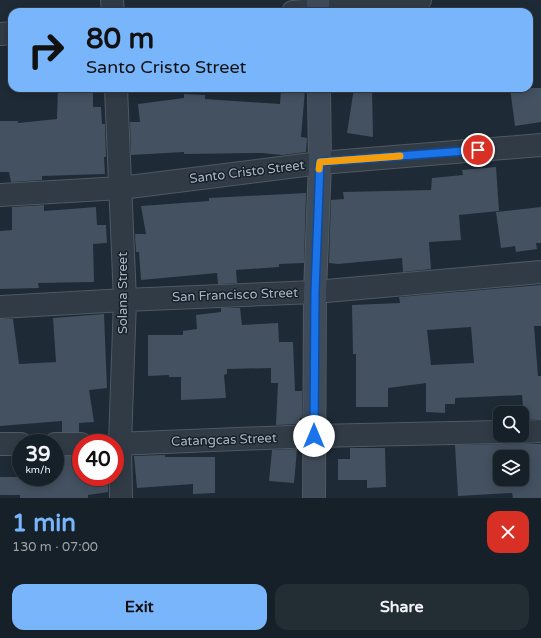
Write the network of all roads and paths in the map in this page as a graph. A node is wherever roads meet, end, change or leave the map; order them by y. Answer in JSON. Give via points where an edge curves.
{"nodes":[{"id":1,"x":420,"y":0,"type":"edge"},
{"id":2,"x":318,"y":7,"type":"edge"},
{"id":3,"x":116,"y":92,"type":"edge"},
{"id":4,"x":319,"y":92,"type":"edge"},
{"id":5,"x":541,"y":145,"type":"edge"},
{"id":6,"x":320,"y":162,"type":"junction"},
{"id":7,"x":121,"y":188,"type":"junction"},
{"id":8,"x":0,"y":195,"type":"edge"},
{"id":9,"x":541,"y":272,"type":"edge"},
{"id":10,"x":315,"y":292,"type":"junction"},
{"id":11,"x":125,"y":300,"type":"junction"},
{"id":12,"x":0,"y":307,"type":"edge"},
{"id":13,"x":541,"y":431,"type":"edge"},
{"id":14,"x":493,"y":432,"type":"edge"},
{"id":15,"x":529,"y":432,"type":"edge"},
{"id":16,"x":118,"y":434,"type":"edge"},
{"id":17,"x":314,"y":436,"type":"junction"},
{"id":18,"x":0,"y":444,"type":"edge"},
{"id":19,"x":12,"y":444,"type":"edge"},
{"id":20,"x":124,"y":444,"type":"edge"},
{"id":21,"x":120,"y":486,"type":"edge"},
{"id":22,"x":121,"y":498,"type":"edge"},
{"id":23,"x":314,"y":498,"type":"edge"}],
"edges":[{"from":1,"to":2,"type":"street"},
{"from":3,"to":7,"type":"street","name":"Solana Street"},
{"from":4,"to":6,"type":"street"},
{"from":5,"to":6,"type":"street","name":"Santo Cristo Street"},
{"from":6,"to":7,"type":"street","name":"Santo Cristo Street"},
{"from":6,"to":10,"type":"street"},
{"from":7,"to":8,"type":"street","name":"Santo Cristo Street"},
{"from":7,"to":11,"type":"street","name":"Solana Street"},
{"from":9,"to":10,"type":"street","name":"San Francisco Street"},
{"from":10,"to":11,"type":"street","name":"San Francisco Street"},
{"from":10,"to":17,"type":"street"},
{"from":11,"to":12,"type":"street","name":"San Francisco Street"},
{"from":11,"to":16,"type":"street","name":"Solana Street"},
{"from":13,"to":15,"type":"street"},
{"from":14,"to":17,"type":"street","name":"Catangcas Street"},
{"from":17,"to":20,"type":"street","name":"Catangcas Street"},
{"from":17,"to":23,"type":"street"},
{"from":18,"to":19,"type":"street"},
{"from":21,"to":22,"type":"street","name":"Solana Street"}]}
